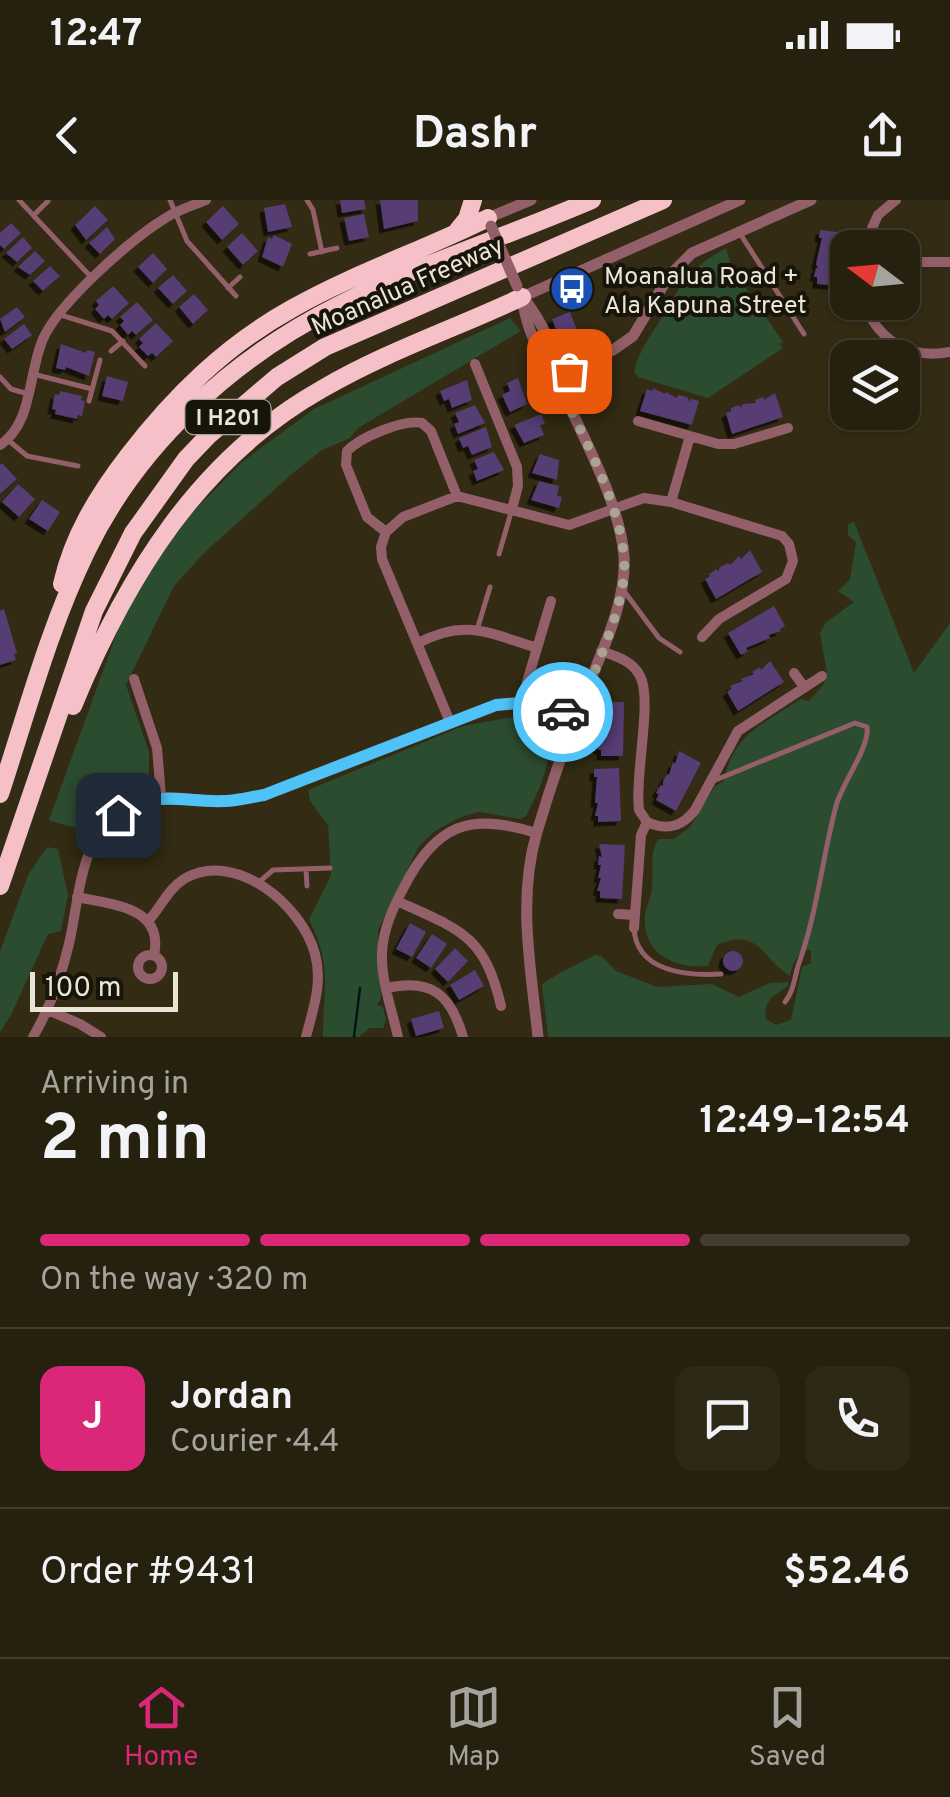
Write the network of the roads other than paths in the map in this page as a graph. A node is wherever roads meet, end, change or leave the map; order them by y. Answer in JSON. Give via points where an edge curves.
{"nodes":[{"id":1,"x":20,"y":200,"type":"edge"},
{"id":2,"x":170,"y":200,"type":"edge"},
{"id":3,"x":206,"y":200,"type":"edge"},
{"id":4,"x":307,"y":200,"type":"edge"},
{"id":5,"x":477,"y":200,"type":"edge"},
{"id":6,"x":531,"y":200,"type":"edge"},
{"id":7,"x":592,"y":200,"type":"edge"},
{"id":8,"x":663,"y":200,"type":"edge"},
{"id":9,"x":740,"y":200,"type":"edge"},
{"id":10,"x":812,"y":200,"type":"edge"},
{"id":11,"x":896,"y":200,"type":"edge"},
{"id":12,"x":48,"y":201,"type":"edge"},
{"id":13,"x":174,"y":213,"type":"junction"},
{"id":14,"x":34,"y":215,"type":"junction"},
{"id":15,"x":490,"y":222,"type":"junction"},
{"id":16,"x":871,"y":230,"type":"edge"},
{"id":17,"x":738,"y":231,"type":"junction"},
{"id":18,"x":454,"y":234,"type":"junction"},
{"id":19,"x":337,"y":248,"type":"dead end"},
{"id":20,"x":322,"y":252,"type":"junction"},
{"id":21,"x":310,"y":254,"type":"dead end"},
{"id":22,"x":920,"y":262,"type":"edge"},
{"id":23,"x":947,"y":262,"type":"edge"},
{"id":24,"x":240,"y":277,"type":"dead end"},
{"id":25,"x":944,"y":278,"type":"dead end"},
{"id":26,"x":93,"y":279,"type":"junction"},
{"id":27,"x":228,"y":288,"type":"junction"},
{"id":28,"x":520,"y":292,"type":"junction"},
{"id":29,"x":236,"y":296,"type":"dead end"},
{"id":30,"x":58,"y":314,"type":"junction"},
{"id":31,"x":873,"y":320,"type":"edge"},
{"id":32,"x":804,"y":334,"type":"dead end"},
{"id":33,"x":123,"y":341,"type":"junction"},
{"id":34,"x":110,"y":352,"type":"dead end"},
{"id":35,"x":950,"y":352,"type":"edge"},
{"id":36,"x":100,"y":360,"type":"dead end"},
{"id":37,"x":475,"y":364,"type":"dead end"},
{"id":38,"x":145,"y":366,"type":"dead end"},
{"id":39,"x":497,"y":373,"type":"dead end"},
{"id":40,"x":33,"y":374,"type":"junction"},
{"id":41,"x":0,"y":376,"type":"edge"},
{"id":42,"x":556,"y":377,"type":"junction"},
{"id":43,"x":481,"y":380,"type":"junction"},
{"id":44,"x":92,"y":389,"type":"junction"},
{"id":45,"x":28,"y":394,"type":"junction"},
{"id":46,"x":89,"y":401,"type":"dead end"},
{"id":47,"x":638,"y":422,"type":"dead end"},
{"id":48,"x":788,"y":428,"type":"dead end"},
{"id":49,"x":690,"y":436,"type":"junction"},
{"id":50,"x":4,"y":443,"type":"edge"},
{"id":51,"x":78,"y":466,"type":"dead end"},
{"id":52,"x":457,"y":496,"type":"junction"},
{"id":53,"x":671,"y":502,"type":"junction"},
{"id":54,"x":613,"y":507,"type":"junction"},
{"id":55,"x":512,"y":508,"type":"junction"},
{"id":56,"x":386,"y":532,"type":"junction"},
{"id":57,"x":499,"y":554,"type":"dead end"},
{"id":58,"x":490,"y":587,"type":"dead end"},
{"id":59,"x":622,"y":589,"type":"junction"},
{"id":60,"x":551,"y":601,"type":"dead end"},
{"id":61,"x":477,"y":630,"type":"junction"},
{"id":62,"x":716,"y":641,"type":"dead end"},
{"id":63,"x":418,"y":642,"type":"junction"},
{"id":64,"x":48,"y":644,"type":"junction"},
{"id":65,"x":537,"y":648,"type":"junction"},
{"id":66,"x":601,"y":652,"type":"junction"},
{"id":67,"x":680,"y":652,"type":"dead end"},
{"id":68,"x":794,"y":673,"type":"dead end"},
{"id":69,"x":822,"y":676,"type":"dead end"},
{"id":70,"x":134,"y":679,"type":"dead end"},
{"id":71,"x":527,"y":682,"type":"dead end"},
{"id":72,"x":804,"y":687,"type":"junction"},
{"id":73,"x":450,"y":722,"type":"junction"},
{"id":74,"x":574,"y":722,"type":"junction"},
{"id":75,"x":21,"y":730,"type":"junction"},
{"id":76,"x":0,"y":781,"type":"edge"},
{"id":77,"x":709,"y":783,"type":"junction"},
{"id":78,"x":0,"y":794,"type":"edge"},
{"id":79,"x":161,"y":797,"type":"junction"},
{"id":80,"x":647,"y":822,"type":"junction"},
{"id":81,"x":536,"y":833,"type":"junction"},
{"id":82,"x":14,"y":849,"type":"junction"},
{"id":83,"x":330,"y":868,"type":"dead end"},
{"id":84,"x":306,"y":869,"type":"junction"},
{"id":85,"x":258,"y":883,"type":"junction"},
{"id":86,"x":0,"y":886,"type":"edge"},
{"id":87,"x":307,"y":886,"type":"dead end"},
{"id":88,"x":77,"y":897,"type":"junction"},
{"id":89,"x":397,"y":901,"type":"junction"},
{"id":90,"x":618,"y":914,"type":"dead end"},
{"id":91,"x":149,"y":920,"type":"junction"},
{"id":92,"x":634,"y":922,"type":"junction"},
{"id":93,"x":154,"y":955,"type":"dead end"},
{"id":94,"x":721,"y":974,"type":"dead end"},
{"id":95,"x":387,"y":988,"type":"junction"},
{"id":96,"x":785,"y":1002,"type":"dead end"},
{"id":97,"x":500,"y":1006,"type":"dead end"},
{"id":98,"x":48,"y":1010,"type":"junction"},
{"id":99,"x":32,"y":1037,"type":"edge"},
{"id":100,"x":100,"y":1037,"type":"edge"},
{"id":101,"x":306,"y":1037,"type":"edge"},
{"id":102,"x":398,"y":1037,"type":"edge"},
{"id":103,"x":463,"y":1037,"type":"edge"},
{"id":104,"x":538,"y":1037,"type":"edge"}],
"edges":[{"from":1,"to":14,"type":"lane"},
{"from":2,"to":13,"type":"lane"},
{"from":3,"to":13,"type":"street"},
{"from":4,"to":20,"type":"lane"},
{"from":5,"to":15,"type":"street"},
{"from":5,"to":18,"type":"highway"},
{"from":6,"to":15,"type":"street"},
{"from":7,"to":64,"type":"highway","name":"Moanalua Freeway","number":"I H201","via":[[342,303],[218,384],[120,494],[89,546]]},
{"from":8,"to":82,"type":"highway","name":"Moanalua Freeway","number":"I H201","via":[[325,346],[208,436],[152,504],[106,582]]},
{"from":9,"to":28,"type":"street"},
{"from":10,"to":17,"type":"street"},
{"from":11,"to":16,"type":"street"},
{"from":12,"to":14,"type":"lane"},
{"from":13,"to":26,"type":"street"},
{"from":13,"to":27,"type":"lane","via":[[188,242]]},
{"from":14,"to":26,"type":"lane"},
{"from":15,"to":18,"type":"highway"},
{"from":15,"to":28,"type":"street","bridge":true},
{"from":17,"to":32,"type":"lane"},
{"from":17,"to":42,"type":"street","via":[[676,268],[625,342]]},
{"from":18,"to":64,"type":"highway","via":[[292,308],[176,396],[91,510],[69,554]]},
{"from":19,"to":20,"type":"lane"},
{"from":20,"to":21,"type":"lane"},
{"from":22,"to":23,"type":"street"},
{"from":23,"to":25,"type":"street"},
{"from":24,"to":27,"type":"lane"},
{"from":26,"to":30,"type":"street"},
{"from":27,"to":29,"type":"lane"},
{"from":28,"to":42,"type":"street","via":[[556,356]]},
{"from":28,"to":82,"type":"highway","via":[[318,390],[202,485],[154,546],[116,611]]},
{"from":30,"to":33,"type":"lane","via":[[112,331]]},
{"from":30,"to":40,"type":"street"},
{"from":31,"to":35,"type":"street","via":[[893,343],[922,354]]},
{"from":33,"to":34,"type":"lane"},
{"from":33,"to":38,"type":"lane"},
{"from":36,"to":44,"type":"lane"},
{"from":37,"to":43,"type":"street"},
{"from":39,"to":43,"type":"street"},
{"from":40,"to":44,"type":"lane"},
{"from":40,"to":45,"type":"street"},
{"from":41,"to":45,"type":"lane"},
{"from":42,"to":54,"type":"street"},
{"from":43,"to":55,"type":"street","via":[[517,467]]},
{"from":44,"to":46,"type":"lane"},
{"from":45,"to":50,"type":"street","via":[[22,418]]},
{"from":47,"to":49,"type":"street"},
{"from":48,"to":49,"type":"street","via":[[734,444]]},
{"from":49,"to":53,"type":"street"},
{"from":50,"to":51,"type":"lane","via":[[28,456]]},
{"from":52,"to":55,"type":"street"},
{"from":52,"to":56,"type":"street","via":[[403,517]]},
{"from":52,"to":56,"type":"street","via":[[422,423],[408,422],[352,446],[345,460],[360,500],[368,520]]},
{"from":53,"to":54,"type":"street","via":[[644,498]]},
{"from":53,"to":62,"type":"street","via":[[782,536],[792,552],[786,579],[705,633]]},
{"from":54,"to":55,"type":"street","via":[[569,525]]},
{"from":54,"to":59,"type":"street","via":[[624,552]]},
{"from":55,"to":57,"type":"lane"},
{"from":56,"to":63,"type":"street","via":[[382,559]]},
{"from":58,"to":61,"type":"lane"},
{"from":59,"to":66,"type":"street"},
{"from":59,"to":67,"type":"lane","via":[[659,638]]},
{"from":60,"to":65,"type":"street"},
{"from":61,"to":63,"type":"street","via":[[452,629]]},
{"from":61,"to":65,"type":"street"},
{"from":63,"to":73,"type":"street"},
{"from":64,"to":75,"type":"highway","name":"Moanalua Freeway","number":"I H201"},
{"from":65,"to":71,"type":"street"},
{"from":66,"to":74,"type":"street"},
{"from":66,"to":80,"type":"street","via":[[632,666],[644,686],[638,801]]},
{"from":68,"to":72,"type":"street"},
{"from":69,"to":72,"type":"street"},
{"from":70,"to":79,"type":"street","via":[[157,748]]},
{"from":72,"to":77,"type":"street","via":[[738,731]]},
{"from":73,"to":74,"type":"street","via":[[514,703],[557,722]]},
{"from":73,"to":79,"type":"street","via":[[264,795],[224,801]]},
{"from":74,"to":81,"type":"street"},
{"from":75,"to":76,"type":"highway"},
{"from":75,"to":78,"type":"highway","name":"Moanalua Freeway","number":"I H201"},
{"from":77,"to":80,"type":"street","via":[[687,820],[667,828]]},
{"from":77,"to":96,"type":"lane","via":[[855,723],[867,728],[841,788],[807,945]]},
{"from":79,"to":88,"type":"street","via":[[135,804],[96,837]]},
{"from":80,"to":92,"type":"street"},
{"from":81,"to":89,"type":"street","via":[[482,822],[454,829],[426,848]]},
{"from":81,"to":104,"type":"street","via":[[527,931]]},
{"from":82,"to":86,"type":"highway","name":"Moanalua Freeway","number":"I H201"},
{"from":83,"to":84,"type":"lane"},
{"from":84,"to":85,"type":"lane","via":[[273,870]]},
{"from":84,"to":87,"type":"lane"},
{"from":85,"to":91,"type":"street","via":[[231,873],[196,874],[176,886]]},
{"from":85,"to":101,"type":"street","via":[[293,912],[315,952],[318,988]]},
{"from":88,"to":91,"type":"street"},
{"from":88,"to":98,"type":"street"},
{"from":89,"to":95,"type":"street","via":[[382,950]]},
{"from":89,"to":97,"type":"street","via":[[478,947]]},
{"from":90,"to":92,"type":"street"},
{"from":91,"to":93,"type":"street","via":[[157,935]]},
{"from":92,"to":94,"type":"lane","via":[[642,954],[668,970]]},
{"from":95,"to":102,"type":"street"},
{"from":95,"to":103,"type":"street","via":[[420,985],[440,994],[454,1008]]},
{"from":98,"to":99,"type":"street"},
{"from":98,"to":100,"type":"street"}]}
